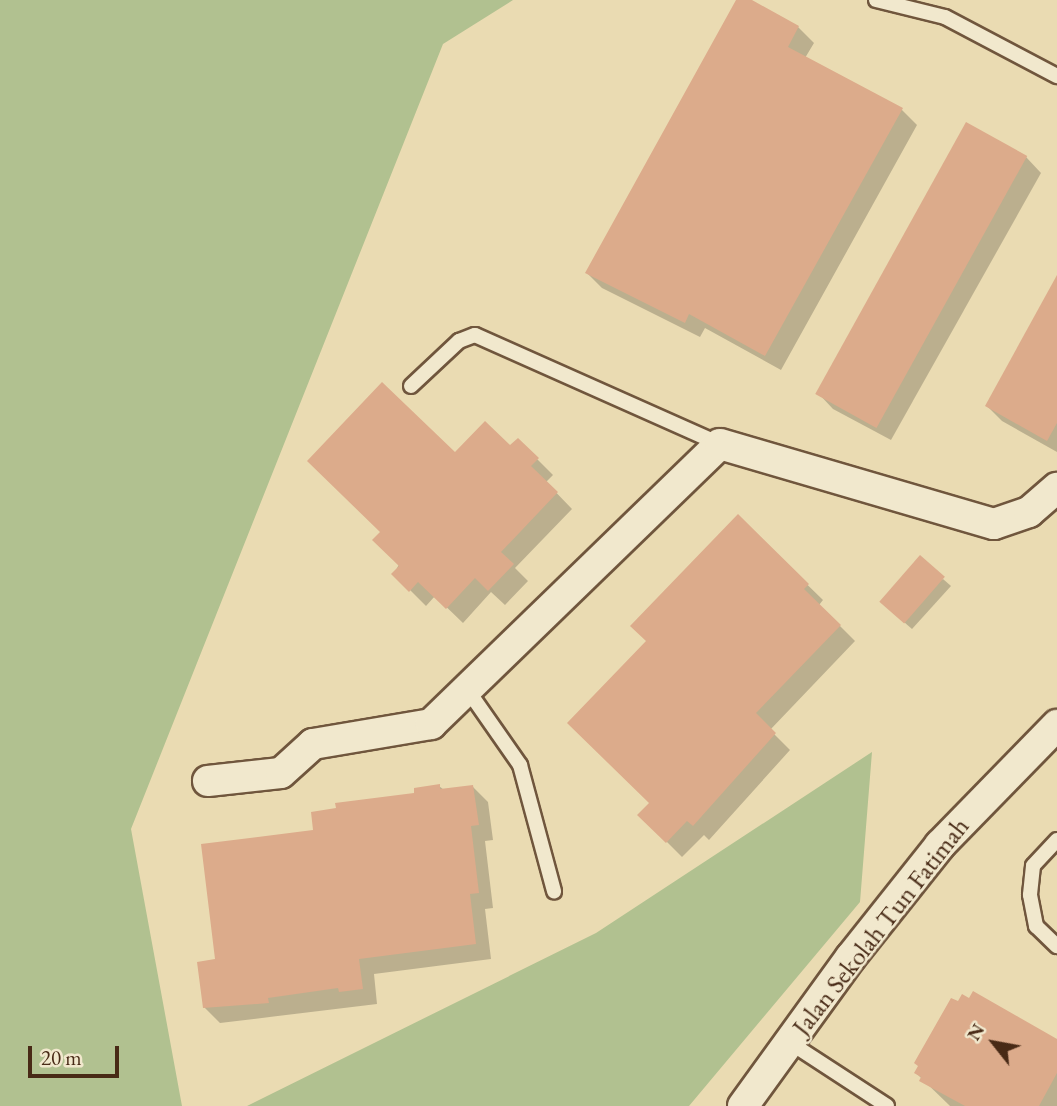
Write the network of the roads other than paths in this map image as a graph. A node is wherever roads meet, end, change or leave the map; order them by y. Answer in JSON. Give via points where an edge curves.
{"nodes":[{"id":1,"x":876,"y":0,"type":"edge"},
{"id":2,"x":1057,"y":76,"type":"edge"},
{"id":3,"x":411,"y":386,"type":"dead end"},
{"id":4,"x":720,"y":444,"type":"junction"},
{"id":5,"x":1057,"y":488,"type":"edge"},
{"id":6,"x":467,"y":689,"type":"junction"},
{"id":7,"x":1057,"y":725,"type":"edge"},
{"id":8,"x":208,"y":781,"type":"dead end"},
{"id":9,"x":1057,"y":840,"type":"edge"},
{"id":10,"x":554,"y":891,"type":"dead end"},
{"id":11,"x":1057,"y":946,"type":"edge"},
{"id":12,"x":789,"y":1042,"type":"junction"},
{"id":13,"x":879,"y":1104,"type":"edge"},
{"id":14,"x":743,"y":1106,"type":"edge"}],
"edges":[{"from":1,"to":2,"type":"lane","via":[[944,17]]},
{"from":3,"to":4,"type":"lane","via":[[459,341],[475,335]]},
{"from":4,"to":5,"type":"street","via":[[994,524],[1029,512]]},
{"from":4,"to":6,"type":"street"},
{"from":6,"to":8,"type":"street","via":[[431,724],[313,744],[281,773]]},
{"from":6,"to":10,"type":"lane","via":[[520,765]]},
{"from":7,"to":12,"type":"street","name":"Jalan Sekolah Tun Fatimah","via":[[940,845]]},
{"from":9,"to":11,"type":"lane","via":[[1033,866],[1030,895],[1036,926]]},
{"from":12,"to":13,"type":"lane"},
{"from":12,"to":14,"type":"street","name":"Jalan Sekolah Tun Fatimah"}]}
